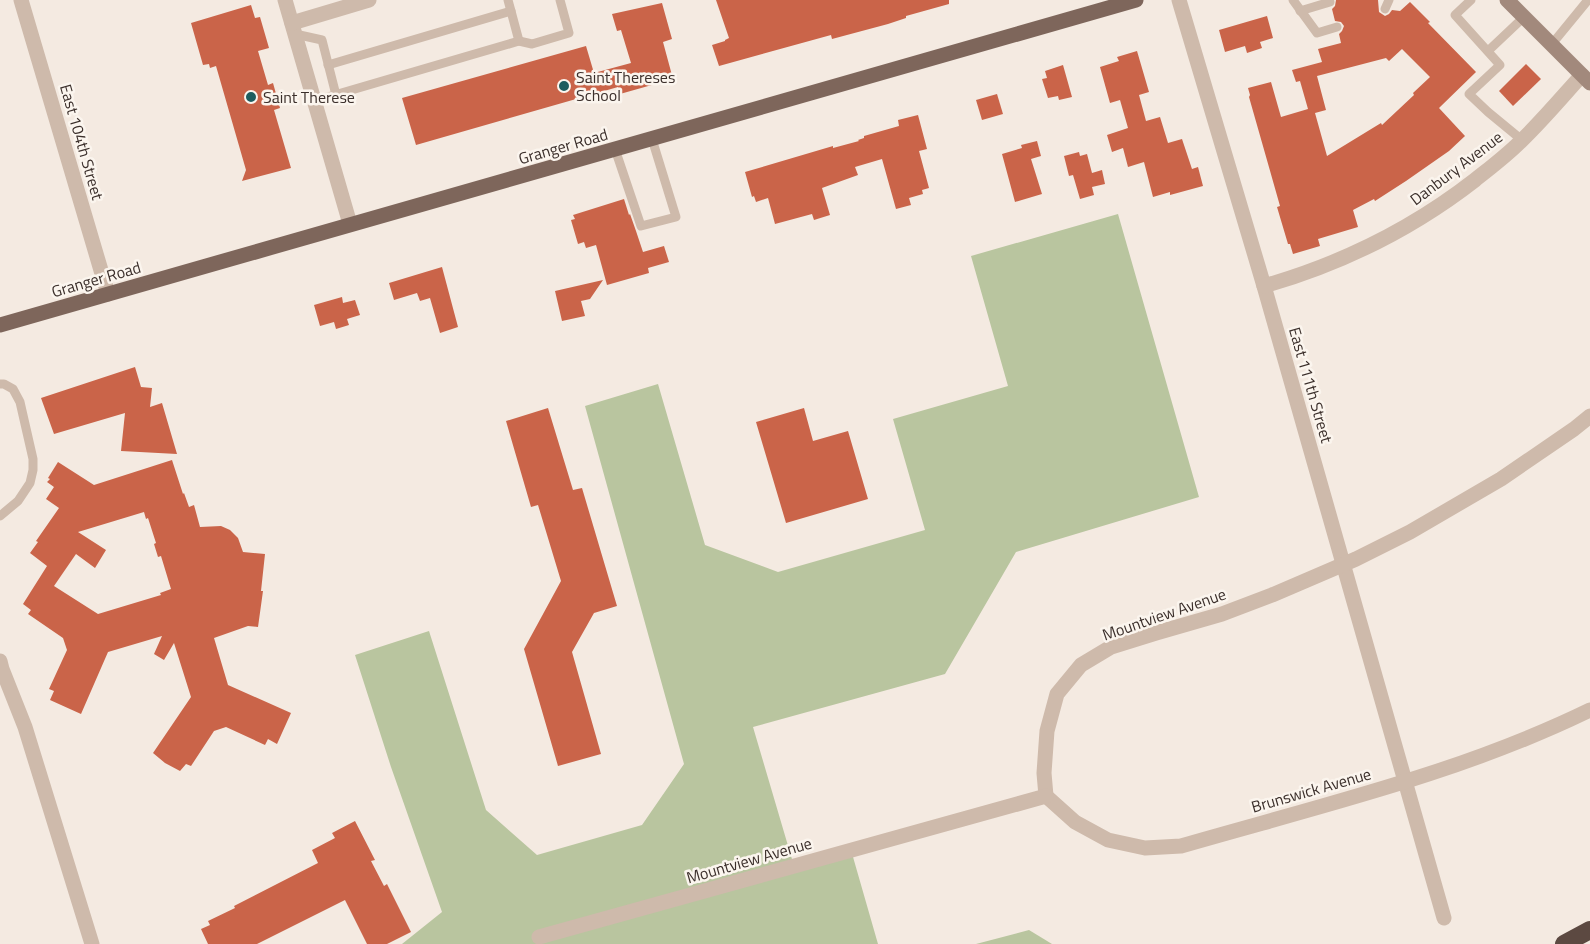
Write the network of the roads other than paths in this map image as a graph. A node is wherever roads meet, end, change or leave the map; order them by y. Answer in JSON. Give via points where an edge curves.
{"nodes":[{"id":1,"x":21,"y":0,"type":"edge"},
{"id":2,"x":285,"y":0,"type":"edge"},
{"id":3,"x":369,"y":0,"type":"edge"},
{"id":4,"x":508,"y":0,"type":"edge"},
{"id":5,"x":560,"y":0,"type":"edge"},
{"id":6,"x":1136,"y":0,"type":"edge"},
{"id":7,"x":1179,"y":0,"type":"edge"},
{"id":8,"x":1293,"y":0,"type":"edge"},
{"id":9,"x":1471,"y":0,"type":"edge"},
{"id":10,"x":1507,"y":0,"type":"edge"},
{"id":11,"x":1586,"y":1,"type":"edge"},
{"id":12,"x":1330,"y":2,"type":"dead end"},
{"id":13,"x":511,"y":11,"type":"junction"},
{"id":14,"x":1300,"y":11,"type":"junction"},
{"id":15,"x":1524,"y":17,"type":"junction"},
{"id":16,"x":1337,"y":27,"type":"dead end"},
{"id":17,"x":293,"y":28,"type":"junction"},
{"id":18,"x":519,"y":41,"type":"junction"},
{"id":19,"x":1552,"y":44,"type":"junction"},
{"id":20,"x":1488,"y":51,"type":"junction"},
{"id":21,"x":328,"y":65,"type":"junction"},
{"id":22,"x":1586,"y":79,"type":"edge"},
{"id":23,"x":336,"y":94,"type":"junction"},
{"id":24,"x":314,"y":101,"type":"junction"},
{"id":25,"x":652,"y":139,"type":"junction"},
{"id":26,"x":1522,"y":140,"type":"junction"},
{"id":27,"x":615,"y":149,"type":"junction"},
{"id":28,"x":350,"y":224,"type":"junction"},
{"id":29,"x":1264,"y":286,"type":"junction"},
{"id":30,"x":108,"y":294,"type":"junction"},
{"id":31,"x":0,"y":325,"type":"edge"},
{"id":32,"x":2,"y":384,"type":"edge"},
{"id":33,"x":1590,"y":416,"type":"edge"},
{"id":34,"x":0,"y":516,"type":"edge"},
{"id":35,"x":1343,"y":565,"type":"junction"},
{"id":36,"x":0,"y":661,"type":"edge"},
{"id":37,"x":1590,"y":710,"type":"edge"},
{"id":38,"x":1405,"y":782,"type":"junction"},
{"id":39,"x":1046,"y":796,"type":"junction"},
{"id":40,"x":1444,"y":918,"type":"dead end"},
{"id":41,"x":1590,"y":930,"type":"edge"},
{"id":42,"x":539,"y":937,"type":"dead end"},
{"id":43,"x":92,"y":944,"type":"edge"},
{"id":44,"x":1564,"y":944,"type":"edge"}],
"edges":[{"from":1,"to":30,"type":"street","name":"East 104th Street"},
{"from":2,"to":17,"type":"street"},
{"from":3,"to":17,"type":"street"},
{"from":4,"to":13,"type":"lane"},
{"from":5,"to":18,"type":"lane","via":[[569,33],[532,44]]},
{"from":6,"to":25,"type":"main road","name":"Granger Road"},
{"from":7,"to":29,"type":"street","name":"East 111th Street"},
{"from":8,"to":14,"type":"lane"},
{"from":9,"to":20,"type":"lane","via":[[1455,15]]},
{"from":10,"to":15,"type":"main road"},
{"from":11,"to":19,"type":"lane"},
{"from":12,"to":14,"type":"lane"},
{"from":13,"to":18,"type":"lane"},
{"from":13,"to":21,"type":"lane"},
{"from":14,"to":16,"type":"lane","via":[[1317,33]]},
{"from":15,"to":19,"type":"main road"},
{"from":15,"to":20,"type":"lane"},
{"from":17,"to":21,"type":"lane","via":[[322,40]]},
{"from":17,"to":24,"type":"street"},
{"from":18,"to":23,"type":"lane"},
{"from":19,"to":22,"type":"main road"},
{"from":20,"to":26,"type":"lane","via":[[1500,64],[1470,94]]},
{"from":21,"to":23,"type":"lane"},
{"from":22,"to":26,"type":"street","name":"Danbury Avenue"},
{"from":23,"to":24,"type":"lane"},
{"from":24,"to":28,"type":"street"},
{"from":25,"to":27,"type":"main road","name":"Granger Road"},
{"from":25,"to":27,"type":"lane","via":[[676,217],[641,226]]},
{"from":26,"to":29,"type":"street","name":"Danbury Avenue","via":[[1444,203],[1378,243],[1317,270]]},
{"from":27,"to":28,"type":"main road","name":"Granger Road"},
{"from":28,"to":30,"type":"main road","name":"Granger Road"},
{"from":29,"to":35,"type":"street","name":"East 111th Street"},
{"from":30,"to":31,"type":"main road","name":"Granger Road"},
{"from":32,"to":34,"type":"lane","via":[[13,389],[20,402],[33,470],[18,501]]},
{"from":33,"to":35,"type":"street","name":"Mountview Avenue","via":[[1501,478],[1410,532]]},
{"from":35,"to":38,"type":"street","name":"East 111th Street"},
{"from":35,"to":39,"type":"street","name":"Mountview Avenue","via":[[1222,614],[1112,647],[1081,665],[1057,694],[1047,731]]},
{"from":36,"to":43,"type":"street","via":[[25,727]]},
{"from":37,"to":38,"type":"street","name":"Brunswick Avenue","via":[[1497,750]]},
{"from":38,"to":39,"type":"street","name":"Brunswick Avenue","via":[[1181,846],[1145,848],[1108,840],[1075,822]]},
{"from":38,"to":40,"type":"street","name":"East 111th Street"},
{"from":39,"to":42,"type":"street","name":"Mountview Avenue"},
{"from":41,"to":44,"type":"highway"}]}
